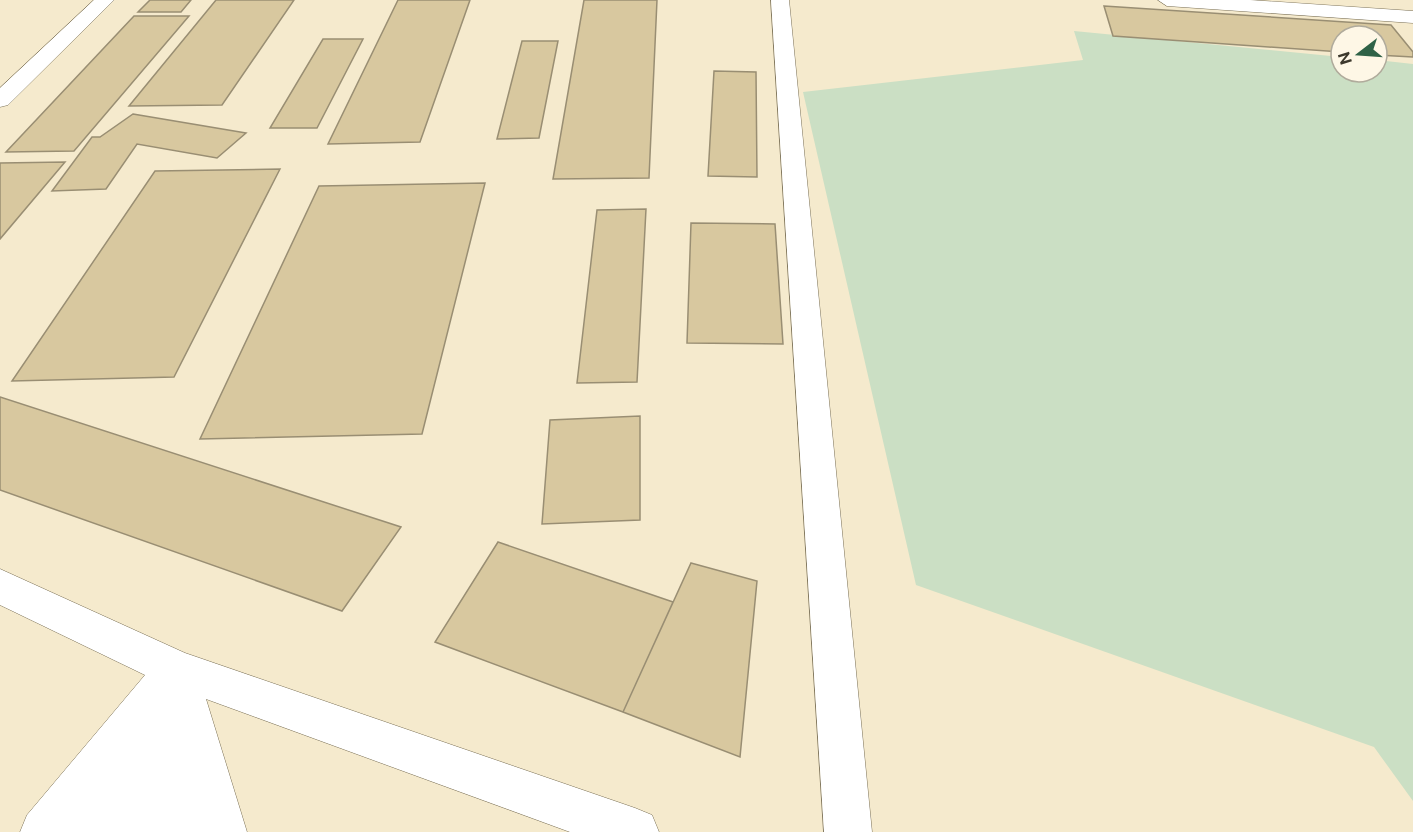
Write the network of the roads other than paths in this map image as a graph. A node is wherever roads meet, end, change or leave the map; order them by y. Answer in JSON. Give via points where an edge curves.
{"nodes":[{"id":1,"x":105,"y":0,"type":"edge"},
{"id":2,"x":780,"y":0,"type":"edge"},
{"id":3,"x":1167,"y":0,"type":"edge"},
{"id":4,"x":1413,"y":17,"type":"edge"},
{"id":5,"x":0,"y":100,"type":"edge"},
{"id":6,"x":0,"y":585,"type":"edge"},
{"id":7,"x":176,"y":669,"type":"junction"},
{"id":8,"x":44,"y":832,"type":"edge"},
{"id":9,"x":63,"y":832,"type":"edge"},
{"id":10,"x":78,"y":832,"type":"edge"},
{"id":11,"x":93,"y":832,"type":"edge"},
{"id":12,"x":107,"y":832,"type":"edge"},
{"id":13,"x":124,"y":832,"type":"edge"},
{"id":14,"x":140,"y":832,"type":"edge"},
{"id":15,"x":154,"y":832,"type":"edge"},
{"id":16,"x":170,"y":832,"type":"edge"},
{"id":17,"x":183,"y":832,"type":"edge"},
{"id":18,"x":197,"y":832,"type":"edge"},
{"id":19,"x":211,"y":832,"type":"edge"},
{"id":20,"x":224,"y":832,"type":"edge"},
{"id":21,"x":635,"y":832,"type":"edge"},
{"id":22,"x":848,"y":832,"type":"edge"}],
"edges":[{"from":1,"to":5,"type":"street"},
{"from":2,"to":22,"type":"street"},
{"from":3,"to":4,"type":"street"},
{"from":6,"to":7,"type":"street"},
{"from":7,"to":8,"type":"street"},
{"from":7,"to":9,"type":"street"},
{"from":7,"to":10,"type":"street"},
{"from":7,"to":11,"type":"street"},
{"from":7,"to":12,"type":"street"},
{"from":7,"to":13,"type":"street"},
{"from":7,"to":14,"type":"street"},
{"from":7,"to":15,"type":"street"},
{"from":7,"to":16,"type":"street"},
{"from":7,"to":17,"type":"street"},
{"from":7,"to":18,"type":"street"},
{"from":7,"to":19,"type":"street"},
{"from":7,"to":20,"type":"street"},
{"from":7,"to":21,"type":"street"}]}
